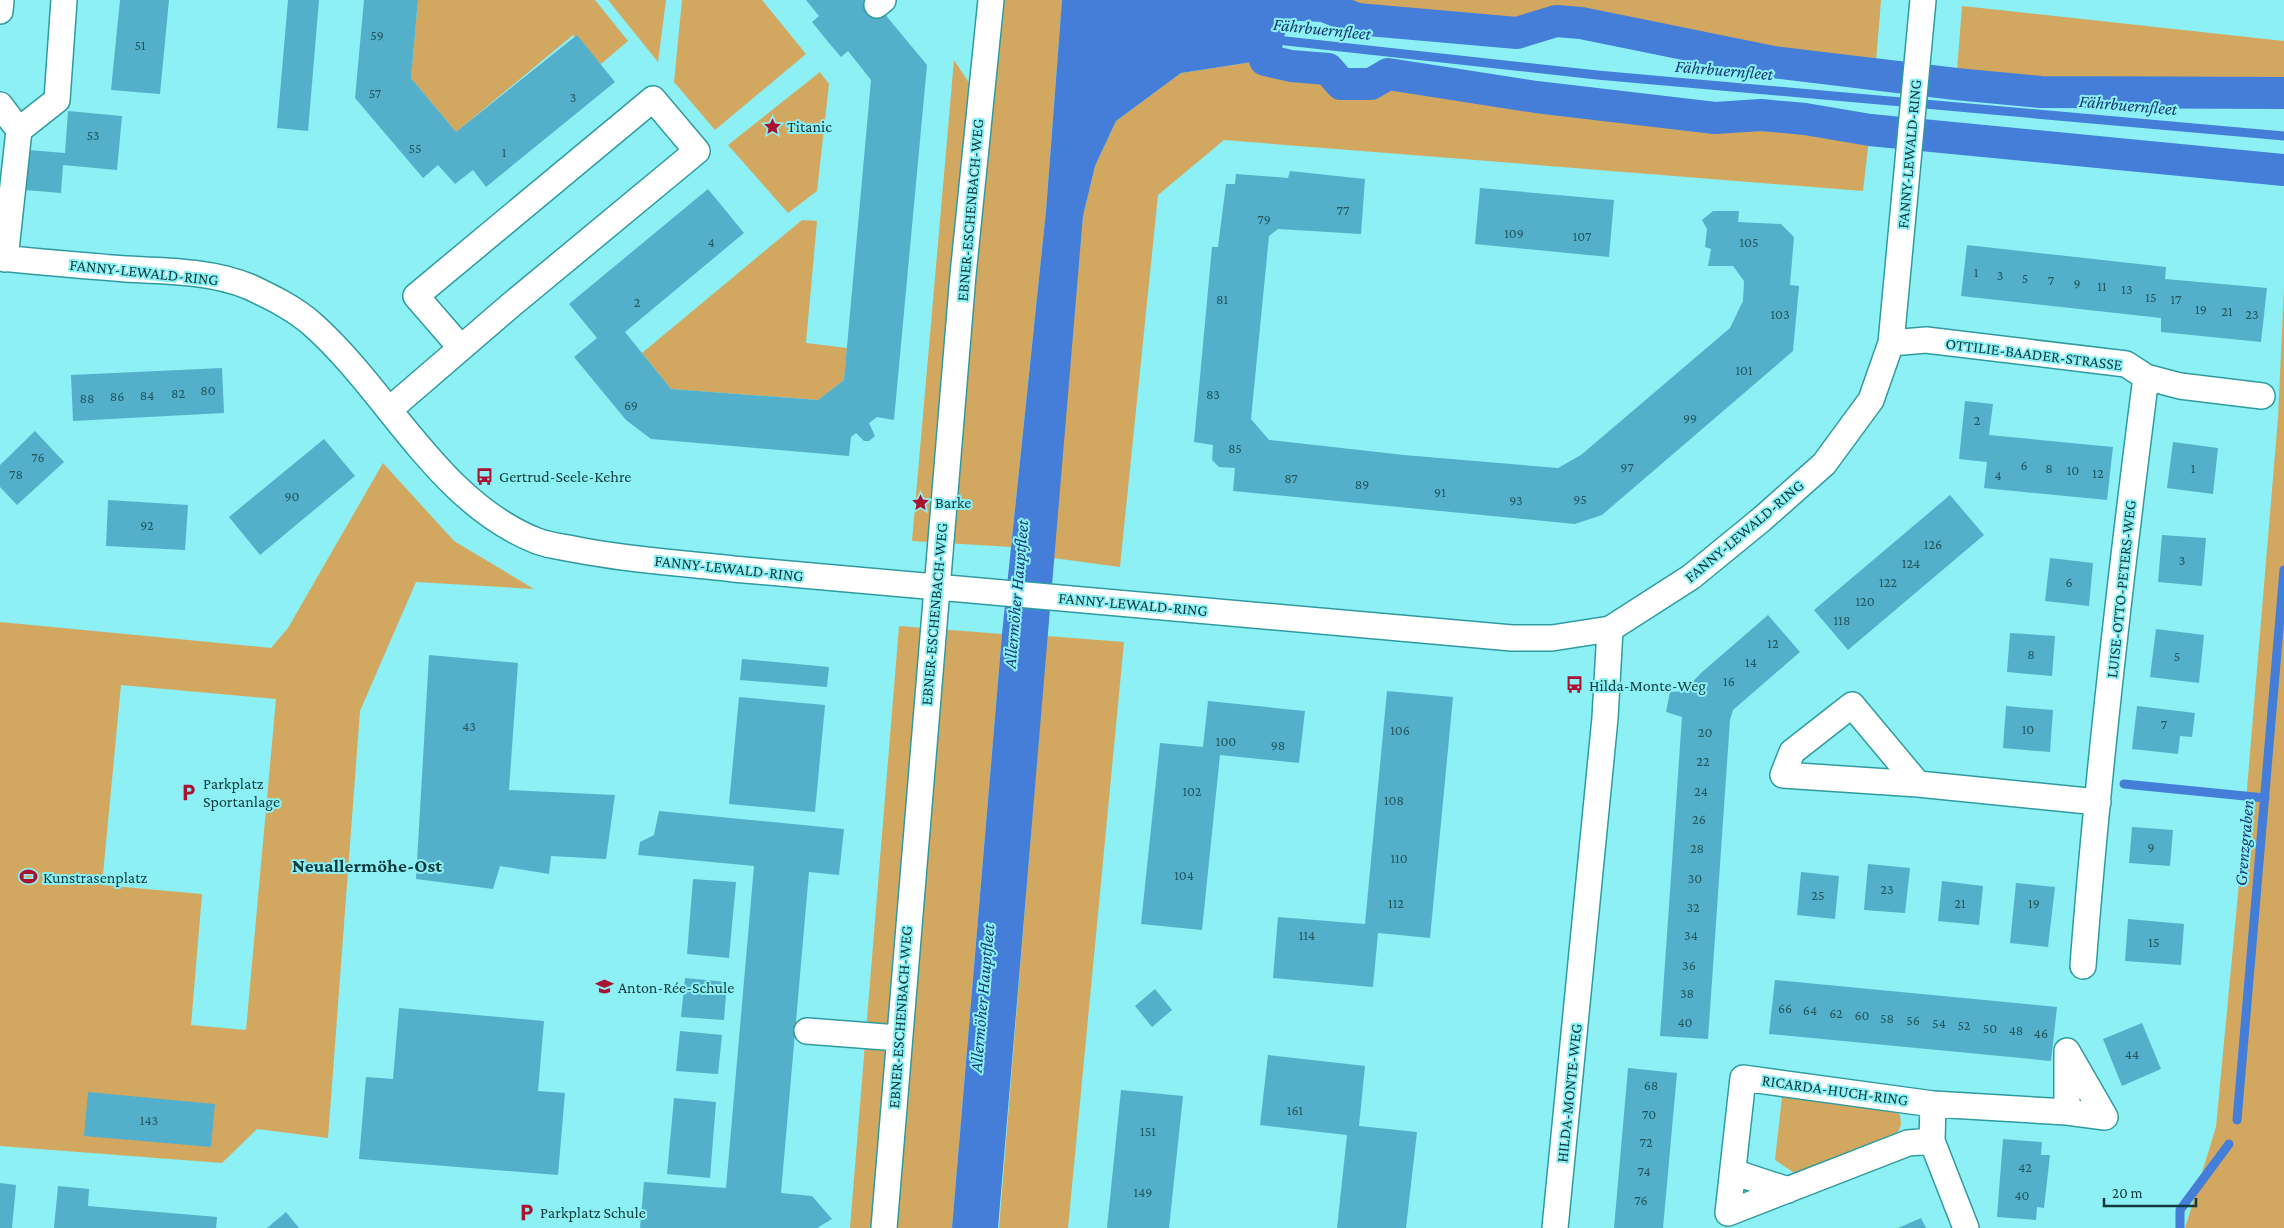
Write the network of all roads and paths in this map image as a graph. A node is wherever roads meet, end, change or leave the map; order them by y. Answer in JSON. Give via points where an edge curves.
{"nodes":[{"id":1,"x":1,"y":0,"type":"edge"},
{"id":2,"x":64,"y":0,"type":"edge"},
{"id":3,"x":991,"y":0,"type":"edge"},
{"id":4,"x":1923,"y":0,"type":"edge"},
{"id":5,"x":0,"y":11,"type":"edge"},
{"id":6,"x":0,"y":105,"type":"edge"},
{"id":7,"x":19,"y":130,"type":"junction"},
{"id":8,"x":3,"y":258,"type":"edge"},
{"id":9,"x":1891,"y":343,"type":"junction"},
{"id":10,"x":461,"y":348,"type":"junction"},
{"id":11,"x":2146,"y":377,"type":"junction"},
{"id":12,"x":2262,"y":396,"type":"dead end"},
{"id":13,"x":389,"y":410,"type":"junction"},
{"id":14,"x":936,"y":587,"type":"junction"},
{"id":15,"x":1610,"y":629,"type":"junction"},
{"id":16,"x":1918,"y":784,"type":"junction"},
{"id":17,"x":2098,"y":802,"type":"junction"},
{"id":18,"x":2083,"y":966,"type":"dead end"},
{"id":19,"x":807,"y":1032,"type":"dead end"},
{"id":20,"x":898,"y":1038,"type":"junction"},
{"id":21,"x":1933,"y":1104,"type":"junction"},
{"id":22,"x":2066,"y":1112,"type":"dead end"},
{"id":23,"x":1932,"y":1141,"type":"junction"},
{"id":24,"x":1733,"y":1172,"type":"junction"},
{"id":25,"x":1788,"y":1190,"type":"junction"},
{"id":26,"x":1728,"y":1220,"type":"edge"},
{"id":27,"x":884,"y":1228,"type":"edge"},
{"id":28,"x":1555,"y":1228,"type":"edge"},
{"id":29,"x":1966,"y":1228,"type":"edge"}],
"edges":[{"from":1,"to":5,"type":"street"},
{"from":2,"to":7,"type":"street","via":[[57,100]]},
{"from":3,"to":14,"type":"street","name":"EBNER-ESCHENBACH-WEG"},
{"from":4,"to":9,"type":"street","name":"FANNY-LEWALD-RING"},
{"from":6,"to":7,"type":"street"},
{"from":7,"to":8,"type":"street","name":"FANNY-LEWALD-RING"},
{"from":8,"to":13,"type":"street","name":"FANNY-LEWALD-RING","via":[[199,275],[248,286],[311,323]]},
{"from":9,"to":11,"type":"street","name":"OTTILIE-BAADER-STRASSE","via":[[1926,340],[2126,364]]},
{"from":9,"to":15,"type":"street","name":"FANNY-LEWALD-RING","via":[[1871,400],[1824,464],[1716,558]]},
{"from":10,"to":10,"type":"street","via":[[697,151],[654,99],[416,296]]},
{"from":10,"to":13,"type":"street"},
{"from":11,"to":12,"type":"street","name":"OTTILIE-BAADER-STRASSE","via":[[2180,386]]},
{"from":11,"to":17,"type":"street","name":"LUISE-OTTO-PETERS-WEG"},
{"from":13,"to":14,"type":"street","name":"FANNY-LEWALD-RING","via":[[419,447],[476,504],[539,542],[606,555]]},
{"from":14,"to":15,"type":"street","name":"FANNY-LEWALD-RING","via":[[1512,638],[1552,638]]},
{"from":14,"to":20,"type":"street","name":"EBNER-ESCHENBACH-WEG"},
{"from":15,"to":28,"type":"street","name":"HILDA-MONTE-WEG","via":[[1605,718]]},
{"from":16,"to":16,"type":"street","via":[[1898,783],[1783,775],[1792,752],[1852,705]]},
{"from":16,"to":17,"type":"street"},
{"from":17,"to":18,"type":"street","name":"LUISE-OTTO-PETERS-WEG"},
{"from":19,"to":20,"type":"street"},
{"from":20,"to":27,"type":"street","name":"EBNER-ESCHENBACH-WEG"},
{"from":21,"to":22,"type":"street","name":"RICARDA-HUCH-RING"},
{"from":21,"to":23,"type":"street"},
{"from":21,"to":24,"type":"street","name":"RICARDA-HUCH-RING","via":[[1743,1078]]},
{"from":23,"to":25,"type":"street","name":"RICARDA-HUCH-RING","via":[[1908,1143]]},
{"from":23,"to":29,"type":"street"},
{"from":24,"to":25,"type":"street"},
{"from":24,"to":26,"type":"street","name":"RICARDA-HUCH-RING"},
{"from":25,"to":26,"type":"street","name":"RICARDA-HUCH-RING"}]}
